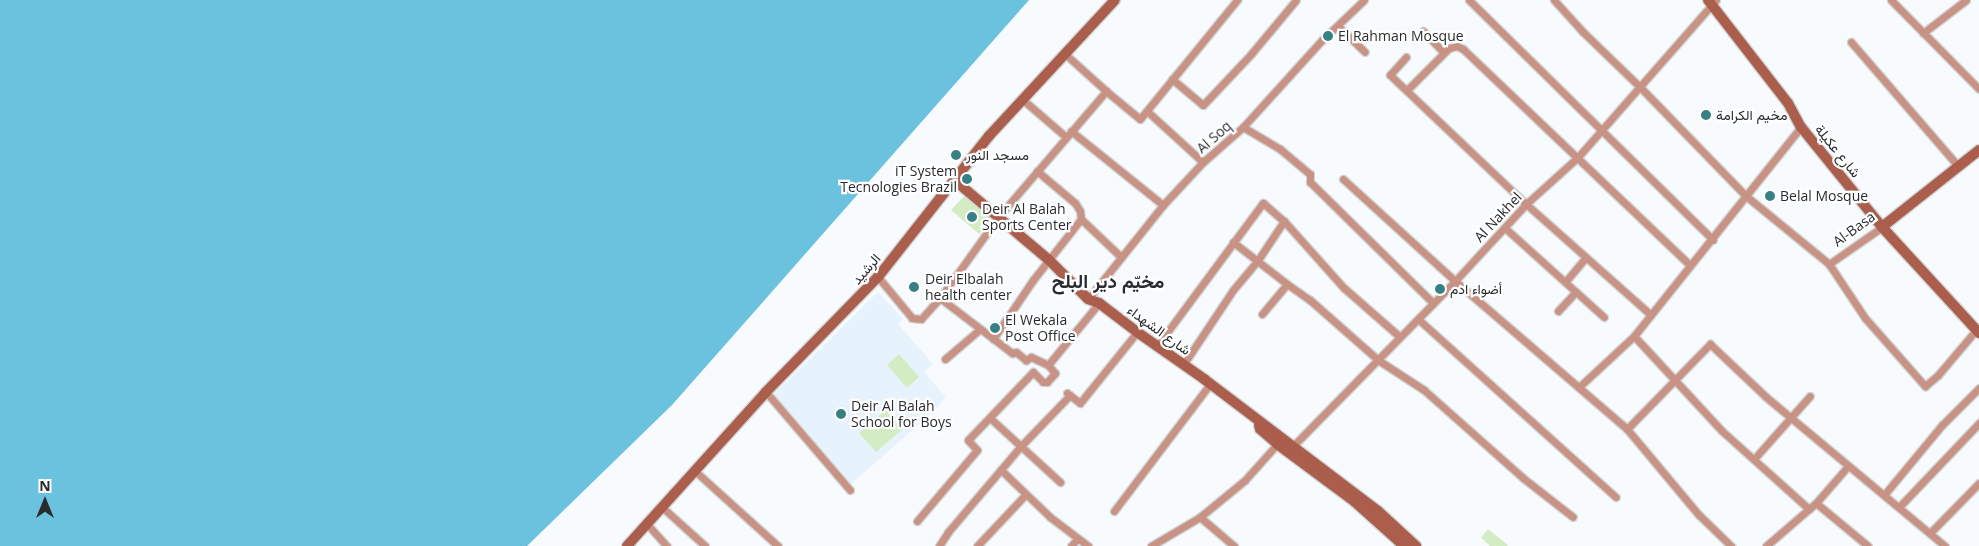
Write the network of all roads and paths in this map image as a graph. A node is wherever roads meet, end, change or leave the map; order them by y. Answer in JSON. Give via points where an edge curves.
{"nodes":[{"id":1,"x":1115,"y":0,"type":"edge"},
{"id":2,"x":1237,"y":0,"type":"edge"},
{"id":3,"x":1296,"y":0,"type":"edge"},
{"id":4,"x":1364,"y":0,"type":"edge"},
{"id":5,"x":1469,"y":0,"type":"edge"},
{"id":6,"x":1554,"y":0,"type":"edge"},
{"id":7,"x":1891,"y":0,"type":"edge"},
{"id":8,"x":1966,"y":0,"type":"edge"},
{"id":9,"x":1712,"y":2,"type":"edge"},
{"id":10,"x":1338,"y":26,"type":"junction"},
{"id":11,"x":1423,"y":31,"type":"dead end"},
{"id":12,"x":1924,"y":33,"type":"junction"},
{"id":13,"x":1850,"y":42,"type":"dead end"},
{"id":14,"x":1064,"y":52,"type":"junction"},
{"id":15,"x":1365,"y":52,"type":"dead end"},
{"id":16,"x":1444,"y":53,"type":"junction"},
{"id":17,"x":1406,"y":57,"type":"dead end"},
{"id":18,"x":1172,"y":79,"type":"junction"},
{"id":19,"x":1639,"y":86,"type":"junction"},
{"id":20,"x":1979,"y":89,"type":"edge"},
{"id":21,"x":1407,"y":90,"type":"junction"},
{"id":22,"x":1106,"y":91,"type":"junction"},
{"id":23,"x":1022,"y":99,"type":"junction"},
{"id":24,"x":1148,"y":112,"type":"junction"},
{"id":25,"x":1243,"y":127,"type":"junction"},
{"id":26,"x":1801,"y":128,"type":"junction"},
{"id":27,"x":1600,"y":131,"type":"junction"},
{"id":28,"x":1069,"y":134,"type":"junction"},
{"id":29,"x":1979,"y":150,"type":"edge"},
{"id":30,"x":1578,"y":157,"type":"junction"},
{"id":31,"x":1204,"y":162,"type":"junction"},
{"id":32,"x":1959,"y":167,"type":"junction"},
{"id":33,"x":1037,"y":171,"type":"junction"},
{"id":34,"x":956,"y":178,"type":"junction"},
{"id":35,"x":1344,"y":179,"type":"dead end"},
{"id":36,"x":1746,"y":196,"type":"junction"},
{"id":37,"x":1526,"y":204,"type":"junction"},
{"id":38,"x":1163,"y":205,"type":"junction"},
{"id":39,"x":999,"y":216,"type":"junction"},
{"id":40,"x":1081,"y":219,"type":"junction"},
{"id":41,"x":1284,"y":222,"type":"junction"},
{"id":42,"x":1882,"y":227,"type":"junction"},
{"id":43,"x":1505,"y":228,"type":"junction"},
{"id":44,"x":1712,"y":240,"type":"junction"},
{"id":45,"x":1233,"y":242,"type":"junction"},
{"id":46,"x":1121,"y":257,"type":"junction"},
{"id":47,"x":1586,"y":257,"type":"junction"},
{"id":48,"x":1050,"y":260,"type":"junction"},
{"id":49,"x":1258,"y":260,"type":"junction"},
{"id":50,"x":1829,"y":264,"type":"junction"},
{"id":51,"x":1690,"y":265,"type":"junction"},
{"id":52,"x":878,"y":278,"type":"junction"},
{"id":53,"x":1455,"y":281,"type":"junction"},
{"id":54,"x":1566,"y":281,"type":"junction"},
{"id":55,"x":1286,"y":284,"type":"junction"},
{"id":56,"x":1576,"y":292,"type":"junction"},
{"id":57,"x":940,"y":298,"type":"junction"},
{"id":58,"x":1088,"y":299,"type":"junction"},
{"id":59,"x":1100,"y":303,"type":"junction"},
{"id":60,"x":1433,"y":303,"type":"junction"},
{"id":61,"x":1558,"y":311,"type":"dead end"},
{"id":62,"x":1262,"y":314,"type":"dead end"},
{"id":63,"x":1651,"y":315,"type":"junction"},
{"id":64,"x":1604,"y":317,"type":"dead end"},
{"id":65,"x":1418,"y":319,"type":"junction"},
{"id":66,"x":980,"y":329,"type":"junction"},
{"id":67,"x":1978,"y":330,"type":"edge"},
{"id":68,"x":1136,"y":332,"type":"junction"},
{"id":69,"x":1634,"y":336,"type":"junction"},
{"id":70,"x":1400,"y":337,"type":"junction"},
{"id":71,"x":993,"y":339,"type":"junction"},
{"id":72,"x":1157,"y":346,"type":"junction"},
{"id":73,"x":944,"y":359,"type":"dead end"},
{"id":74,"x":1378,"y":360,"type":"junction"},
{"id":75,"x":1048,"y":365,"type":"junction"},
{"id":76,"x":1183,"y":365,"type":"junction"},
{"id":77,"x":1676,"y":382,"type":"junction"},
{"id":78,"x":1210,"y":384,"type":"junction"},
{"id":79,"x":1579,"y":388,"type":"junction"},
{"id":80,"x":1979,"y":388,"type":"edge"},
{"id":81,"x":766,"y":392,"type":"junction"},
{"id":82,"x":1810,"y":396,"type":"dead end"},
{"id":83,"x":1791,"y":417,"type":"junction"},
{"id":84,"x":990,"y":418,"type":"junction"},
{"id":85,"x":1979,"y":424,"type":"edge"},
{"id":86,"x":1628,"y":429,"type":"junction"},
{"id":87,"x":1280,"y":441,"type":"junction"},
{"id":88,"x":1293,"y":446,"type":"junction"},
{"id":89,"x":1020,"y":447,"type":"junction"},
{"id":90,"x":1754,"y":459,"type":"junction"},
{"id":91,"x":1848,"y":466,"type":"junction"},
{"id":92,"x":1000,"y":470,"type":"junction"},
{"id":93,"x":695,"y":471,"type":"junction"},
{"id":94,"x":1060,"y":482,"type":"dead end"},
{"id":95,"x":1979,"y":482,"type":"edge"},
{"id":96,"x":850,"y":490,"type":"dead end"},
{"id":97,"x":1025,"y":495,"type":"junction"},
{"id":98,"x":1884,"y":495,"type":"junction"},
{"id":99,"x":1616,"y":498,"type":"dead end"},
{"id":100,"x":1816,"y":503,"type":"junction"},
{"id":101,"x":1900,"y":506,"type":"junction"},
{"id":102,"x":662,"y":507,"type":"junction"},
{"id":103,"x":1809,"y":508,"type":"junction"},
{"id":104,"x":1114,"y":511,"type":"dead end"},
{"id":105,"x":1200,"y":517,"type":"junction"},
{"id":106,"x":1573,"y":517,"type":"dead end"},
{"id":107,"x":917,"y":521,"type":"dead end"},
{"id":108,"x":647,"y":524,"type":"junction"},
{"id":109,"x":1930,"y":533,"type":"junction"},
{"id":110,"x":1077,"y":539,"type":"junction"},
{"id":111,"x":627,"y":546,"type":"edge"},
{"id":112,"x":667,"y":546,"type":"edge"},
{"id":113,"x":705,"y":546,"type":"edge"},
{"id":114,"x":778,"y":546,"type":"edge"},
{"id":115,"x":939,"y":546,"type":"edge"},
{"id":116,"x":977,"y":546,"type":"edge"},
{"id":117,"x":1071,"y":546,"type":"edge"},
{"id":118,"x":1088,"y":546,"type":"edge"},
{"id":119,"x":1151,"y":546,"type":"edge"},
{"id":120,"x":1234,"y":546,"type":"edge"},
{"id":121,"x":1404,"y":546,"type":"edge"},
{"id":122,"x":1416,"y":546,"type":"edge"},
{"id":123,"x":1731,"y":546,"type":"edge"},
{"id":124,"x":1766,"y":546,"type":"edge"},
{"id":125,"x":1868,"y":546,"type":"edge"},
{"id":126,"x":1945,"y":546,"type":"edge"}],
"edges":[{"from":1,"to":14,"type":"main road","name":"الرشيد"},
{"from":2,"to":18,"type":"street"},
{"from":3,"to":18,"type":"street","via":[[1203,105]]},
{"from":4,"to":10,"type":"street","name":"Al Soq"},
{"from":5,"to":27,"type":"street"},
{"from":6,"to":19,"type":"street","name":"Al-Basa"},
{"from":7,"to":12,"type":"street"},
{"from":8,"to":12,"type":"street"},
{"from":9,"to":19,"type":"street","name":"Al Nakhel"},
{"from":9,"to":26,"type":"main road","name":"شارع عكيلة","via":[[1788,103]]},
{"from":10,"to":15,"type":"street"},
{"from":10,"to":25,"type":"street","name":"Al Soq"},
{"from":11,"to":16,"type":"street"},
{"from":12,"to":20,"type":"street"},
{"from":13,"to":32,"type":"street"},
{"from":14,"to":22,"type":"street"},
{"from":14,"to":23,"type":"main road","name":"الرشيد"},
{"from":16,"to":21,"type":"street"},
{"from":16,"to":30,"type":"street","via":[[1457,46],[1463,49]]},
{"from":17,"to":21,"type":"street","via":[[1390,75]]},
{"from":18,"to":24,"type":"street"},
{"from":19,"to":27,"type":"street","name":"Al Nakhel"},
{"from":19,"to":36,"type":"street","name":"Al-Basa"},
{"from":21,"to":37,"type":"street"},
{"from":22,"to":24,"type":"street","via":[[1140,120]]},
{"from":22,"to":28,"type":"street"},
{"from":23,"to":28,"type":"street"},
{"from":23,"to":34,"type":"main road","name":"الرشيد"},
{"from":24,"to":31,"type":"street"},
{"from":25,"to":31,"type":"street","name":"Al Soq"},
{"from":25,"to":60,"type":"street","via":[[1280,149],[1310,174],[1310,182]]},
{"from":26,"to":36,"type":"street"},
{"from":26,"to":42,"type":"main road","name":"شارع عكيلة"},
{"from":27,"to":30,"type":"street","name":"Al Nakhel"},
{"from":27,"to":44,"type":"street"},
{"from":28,"to":33,"type":"street"},
{"from":28,"to":38,"type":"street"},
{"from":29,"to":32,"type":"main road","name":"Al-Basa"},
{"from":30,"to":37,"type":"street","name":"Al Nakhel"},
{"from":30,"to":51,"type":"street"},
{"from":31,"to":38,"type":"street","name":"Al Soq"},
{"from":32,"to":42,"type":"main road","name":"Al-Basa"},
{"from":33,"to":39,"type":"street"},
{"from":33,"to":40,"type":"street","via":[[1075,203]]},
{"from":34,"to":39,"type":"main road","name":"شارع الشهداء","via":[[959,184]]},
{"from":34,"to":52,"type":"main road","name":"الرشيد"},
{"from":35,"to":53,"type":"street"},
{"from":36,"to":44,"type":"street"},
{"from":36,"to":50,"type":"street","name":"Al-Basa"},
{"from":37,"to":43,"type":"street","name":"Al Nakhel"},
{"from":37,"to":47,"type":"street"},
{"from":38,"to":46,"type":"street","name":"Al Soq"},
{"from":39,"to":48,"type":"main road","name":"شارع الشهداء"},
{"from":39,"to":57,"type":"street"},
{"from":40,"to":46,"type":"street"},
{"from":40,"to":48,"type":"street"},
{"from":41,"to":45,"type":"street","via":[[1263,203]]},
{"from":41,"to":49,"type":"street"},
{"from":41,"to":70,"type":"street","via":[[1344,288]]},
{"from":42,"to":50,"type":"street","name":"Al-Basa"},
{"from":42,"to":67,"type":"main road","name":"شارع عكيلة"},
{"from":43,"to":53,"type":"street","name":"Al Nakhel"},
{"from":43,"to":54,"type":"street"},
{"from":44,"to":51,"type":"street"},
{"from":45,"to":49,"type":"street"},
{"from":45,"to":72,"type":"street"},
{"from":46,"to":58,"type":"street","name":"Al Soq"},
{"from":47,"to":54,"type":"street"},
{"from":47,"to":63,"type":"street"},
{"from":48,"to":58,"type":"main road","name":"شارع الشهداء"},
{"from":48,"to":71,"type":"street"},
{"from":49,"to":55,"type":"street"},
{"from":49,"to":76,"type":"street","via":[[1233,290]]},
{"from":50,"to":67,"type":"street","via":[[1865,318],[1925,386]]},
{"from":51,"to":63,"type":"street"},
{"from":52,"to":57,"type":"street","via":[[916,320],[921,319]]},
{"from":52,"to":81,"type":"main road","name":"الرشيد"},
{"from":53,"to":60,"type":"street","name":"Al Nakhel"},
{"from":53,"to":79,"type":"street"},
{"from":54,"to":56,"type":"street"},
{"from":55,"to":62,"type":"street"},
{"from":55,"to":74,"type":"street","via":[[1310,300]]},
{"from":56,"to":61,"type":"street"},
{"from":56,"to":64,"type":"street"},
{"from":57,"to":66,"type":"street"},
{"from":58,"to":59,"type":"main road","name":"شارع الشهداء"},
{"from":59,"to":68,"type":"main road","name":"شارع الشهداء"},
{"from":59,"to":75,"type":"street"},
{"from":60,"to":65,"type":"street","name":"Al Nakhel"},
{"from":63,"to":69,"type":"street"},
{"from":65,"to":70,"type":"street","name":"Al Nakhel"},
{"from":65,"to":99,"type":"street"},
{"from":66,"to":71,"type":"street"},
{"from":66,"to":73,"type":"street"},
{"from":68,"to":72,"type":"main road","name":"شارع الشهداء"},
{"from":68,"to":89,"type":"street","via":[[1080,403],[1068,393]]},
{"from":69,"to":77,"type":"street"},
{"from":69,"to":79,"type":"street"},
{"from":70,"to":74,"type":"street","name":"Al Nakhel"},
{"from":71,"to":75,"type":"street","via":[[1026,360],[1031,357]]},
{"from":72,"to":76,"type":"main road","name":"شارع الشهداء"},
{"from":74,"to":88,"type":"street","name":"Al Nakhel"},
{"from":74,"to":106,"type":"street","via":[[1424,390],[1523,478]]},
{"from":75,"to":84,"type":"street","via":[[1055,373],[1047,382],[1033,372]]},
{"from":76,"to":78,"type":"main road","name":"شارع الشهداء"},
{"from":77,"to":83,"type":"street","via":[[1710,344]]},
{"from":77,"to":86,"type":"street"},
{"from":77,"to":90,"type":"street","via":[[1722,431]]},
{"from":78,"to":87,"type":"main road","name":"شارع الشهداء"},
{"from":78,"to":104,"type":"street"},
{"from":79,"to":86,"type":"street"},
{"from":80,"to":98,"type":"street"},
{"from":81,"to":93,"type":"main road","name":"الرشيد"},
{"from":81,"to":96,"type":"street"},
{"from":82,"to":83,"type":"street"},
{"from":83,"to":90,"type":"street"},
{"from":83,"to":91,"type":"street"},
{"from":84,"to":89,"type":"street"},
{"from":84,"to":107,"type":"street","via":[[968,440],[977,450]]},
{"from":85,"to":101,"type":"street"},
{"from":86,"to":123,"type":"street","via":[[1699,515]]},
{"from":87,"to":88,"type":"main road","name":"شارع الشهداء"},
{"from":87,"to":105,"type":"street","via":[[1245,480]]},
{"from":87,"to":121,"type":"main road","name":"شارع الشهداء"},
{"from":88,"to":122,"type":"main road","name":"شارع الشهداء","via":[[1378,511]]},
{"from":89,"to":92,"type":"street"},
{"from":89,"to":94,"type":"street"},
{"from":90,"to":103,"type":"street"},
{"from":91,"to":98,"type":"street"},
{"from":91,"to":100,"type":"street"},
{"from":92,"to":97,"type":"street"},
{"from":92,"to":115,"type":"street"},
{"from":93,"to":102,"type":"main road","name":"الرشيد"},
{"from":93,"to":114,"type":"street"},
{"from":95,"to":109,"type":"street"},
{"from":97,"to":110,"type":"street"},
{"from":97,"to":116,"type":"street"},
{"from":98,"to":101,"type":"street"},
{"from":100,"to":103,"type":"street"},
{"from":100,"to":125,"type":"street"},
{"from":101,"to":109,"type":"street"},
{"from":102,"to":108,"type":"main road","name":"الرشيد"},
{"from":102,"to":113,"type":"street"},
{"from":103,"to":124,"type":"street"},
{"from":105,"to":119,"type":"street"},
{"from":105,"to":120,"type":"street"},
{"from":108,"to":111,"type":"main road","name":"الرشيد"},
{"from":108,"to":112,"type":"street"},
{"from":109,"to":126,"type":"street"},
{"from":110,"to":117,"type":"street"},
{"from":110,"to":118,"type":"street"}]}
